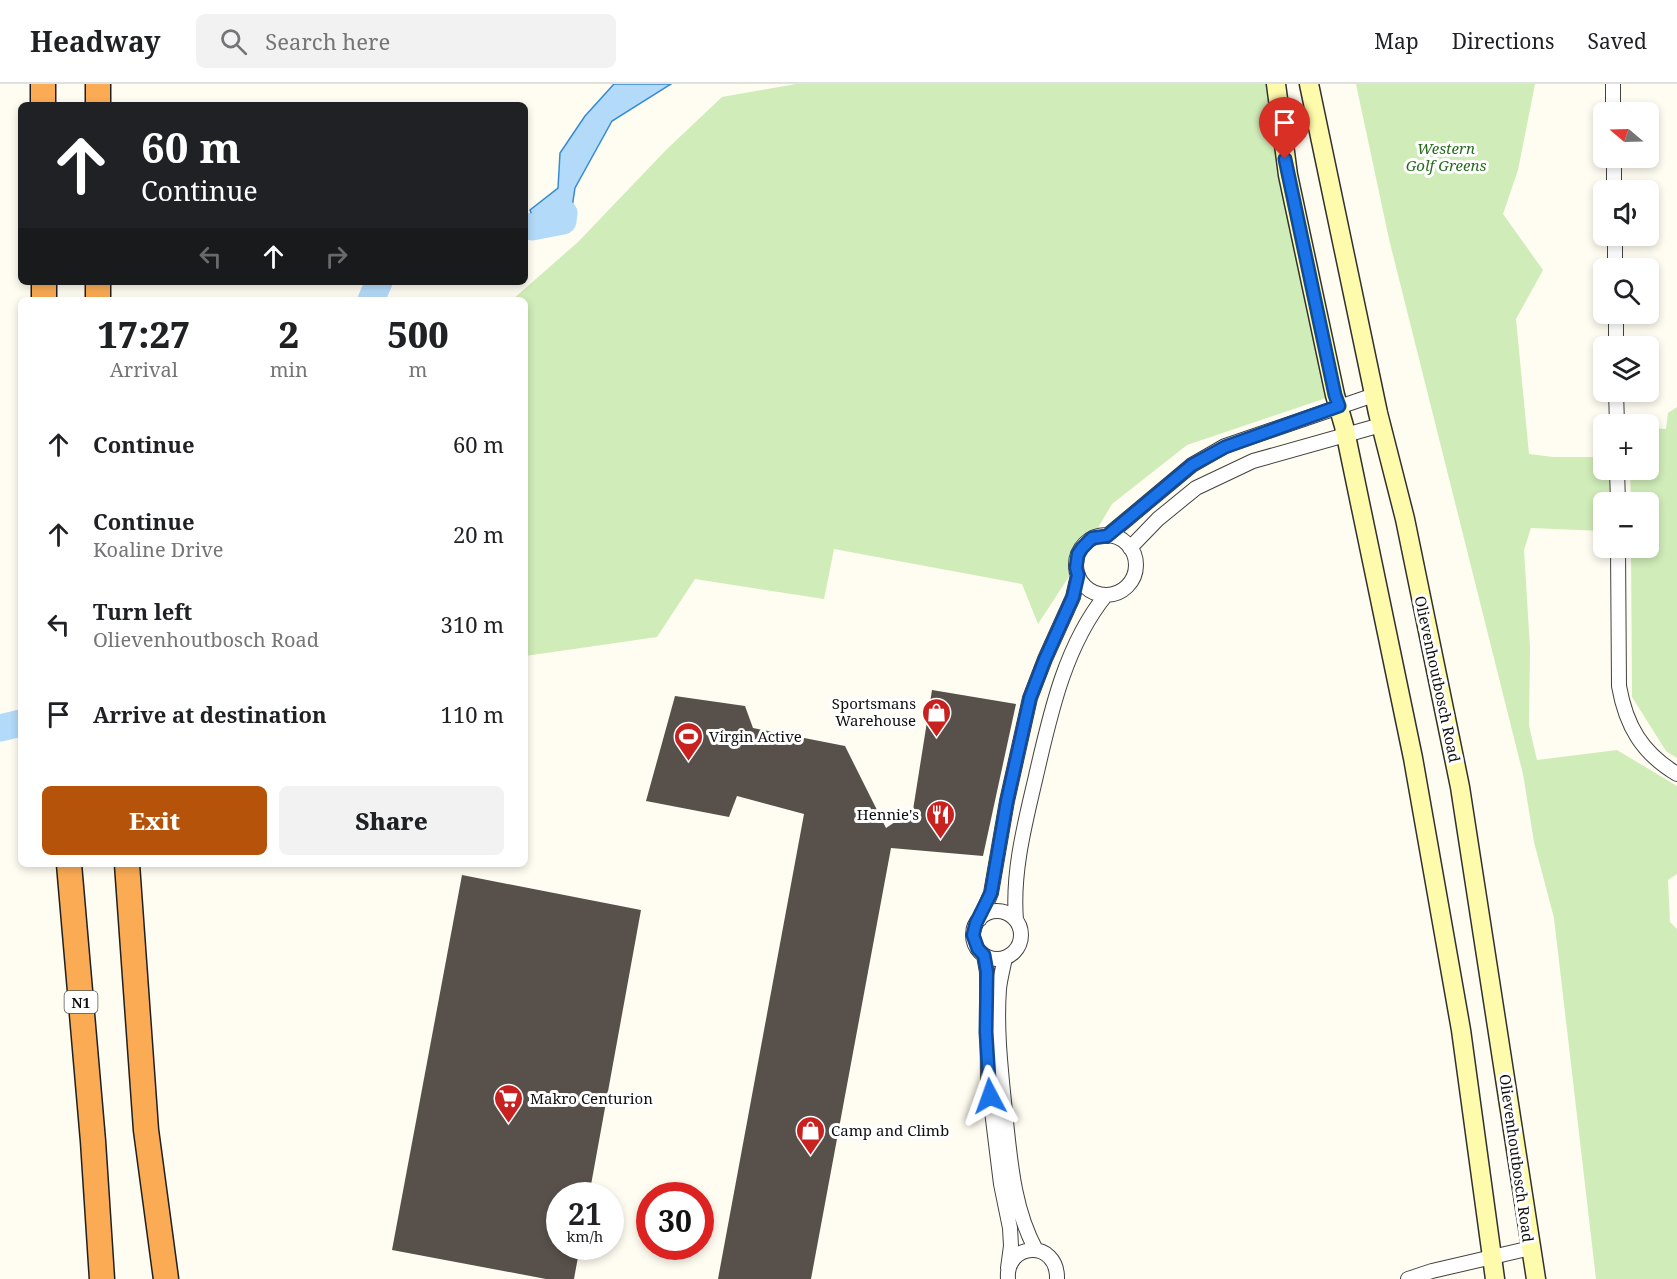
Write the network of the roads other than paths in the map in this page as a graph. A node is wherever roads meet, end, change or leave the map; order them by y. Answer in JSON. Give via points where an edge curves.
{"nodes":[{"id":1,"x":43,"y":84,"type":"edge"},
{"id":2,"x":98,"y":84,"type":"edge"},
{"id":3,"x":1276,"y":84,"type":"edge"},
{"id":4,"x":1309,"y":84,"type":"edge"},
{"id":5,"x":1613,"y":84,"type":"edge"},
{"id":6,"x":43,"y":102,"type":"edge"},
{"id":7,"x":98,"y":102,"type":"edge"},
{"id":8,"x":1613,"y":102,"type":"edge"},
{"id":9,"x":1374,"y":395,"type":"junction"},
{"id":10,"x":1339,"y":406,"type":"junction"},
{"id":11,"x":1381,"y":425,"type":"junction"},
{"id":12,"x":1345,"y":434,"type":"junction"},
{"id":13,"x":1107,"y":536,"type":"junction"},
{"id":14,"x":1130,"y":548,"type":"junction"},
{"id":15,"x":1618,"y":558,"type":"edge"},
{"id":16,"x":1078,"y":575,"type":"junction"},
{"id":17,"x":1106,"y":595,"type":"junction"},
{"id":18,"x":1034,"y":685,"type":"junction"},
{"id":19,"x":1058,"y":692,"type":"junction"},
{"id":20,"x":1677,"y":774,"type":"edge"},
{"id":21,"x":69,"y":867,"type":"edge"},
{"id":22,"x":127,"y":867,"type":"edge"},
{"id":23,"x":980,"y":919,"type":"junction"},
{"id":24,"x":1016,"y":920,"type":"junction"},
{"id":25,"x":984,"y":955,"type":"junction"},
{"id":26,"x":1005,"y":958,"type":"junction"},
{"id":27,"x":93,"y":1141,"type":"junction"},
{"id":28,"x":1531,"y":1248,"type":"junction"},
{"id":29,"x":1036,"y":1250,"type":"junction"},
{"id":30,"x":1491,"y":1256,"type":"junction"},
{"id":31,"x":1008,"y":1273,"type":"edge"},
{"id":32,"x":102,"y":1279,"type":"edge"},
{"id":33,"x":114,"y":1279,"type":"edge"},
{"id":34,"x":166,"y":1279,"type":"edge"},
{"id":35,"x":1057,"y":1279,"type":"edge"},
{"id":36,"x":1408,"y":1279,"type":"edge"},
{"id":37,"x":1495,"y":1279,"type":"edge"},
{"id":38,"x":1536,"y":1279,"type":"edge"}],
"edges":[{"from":1,"to":6,"type":"highway"},
{"from":2,"to":7,"type":"highway"},
{"from":3,"to":10,"type":"main road","via":[[1288,176]]},
{"from":4,"to":9,"type":"main road","name":"Olievenhoutbosch Road"},
{"from":5,"to":8,"type":"street"},
{"from":9,"to":10,"type":"street"},
{"from":9,"to":11,"type":"main road","name":"Olievenhoutbosch Road"},
{"from":10,"to":12,"type":"main road"},
{"from":10,"to":13,"type":"street","via":[[1225,447],[1192,465]]},
{"from":11,"to":12,"type":"street"},
{"from":11,"to":28,"type":"main road","name":"Olievenhoutbosch Road","via":[[1405,519],[1460,787]]},
{"from":12,"to":14,"type":"street","via":[[1253,461],[1196,488]]},
{"from":12,"to":30,"type":"main road","via":[[1413,758],[1461,1030]]},
{"from":13,"to":14,"type":"street","via":[[1120,539]]},
{"from":13,"to":16,"type":"street","via":[[1092,538],[1082,548],[1076,561]]},
{"from":14,"to":17,"type":"street","via":[[1135,569],[1130,582]]},
{"from":15,"to":20,"type":"street","via":[[1622,703],[1642,745]]},
{"from":16,"to":17,"type":"street","via":[[1092,591]]},
{"from":16,"to":18,"type":"street","via":[[1073,597]]},
{"from":17,"to":19,"type":"street","via":[[1090,614]]},
{"from":18,"to":19,"type":"street"},
{"from":18,"to":23,"type":"street","via":[[991,893]]},
{"from":19,"to":24,"type":"street","via":[[1027,814],[1014,894]]},
{"from":21,"to":27,"type":"highway","number":"N1"},
{"from":22,"to":34,"type":"highway","via":[[146,1130]]},
{"from":23,"to":24,"type":"street","via":[[1003,912]]},
{"from":23,"to":25,"type":"street","via":[[973,935]]},
{"from":24,"to":26,"type":"street","via":[[1020,942]]},
{"from":25,"to":26,"type":"street"},
{"from":25,"to":31,"type":"street","via":[[988,1079],[1010,1228]]},
{"from":26,"to":29,"type":"street","via":[[999,988],[1001,1076],[1011,1166],[1023,1221]]},
{"from":27,"to":32,"type":"highway"},
{"from":27,"to":33,"type":"highway","number":"N1"},
{"from":28,"to":30,"type":"street"},
{"from":28,"to":38,"type":"main road","name":"Olievenhoutbosch Road"},
{"from":29,"to":31,"type":"street","via":[[1019,1254],[1012,1260]]},
{"from":29,"to":35,"type":"street","via":[[1050,1256]]},
{"from":30,"to":36,"type":"street"},
{"from":30,"to":37,"type":"main road"}]}
